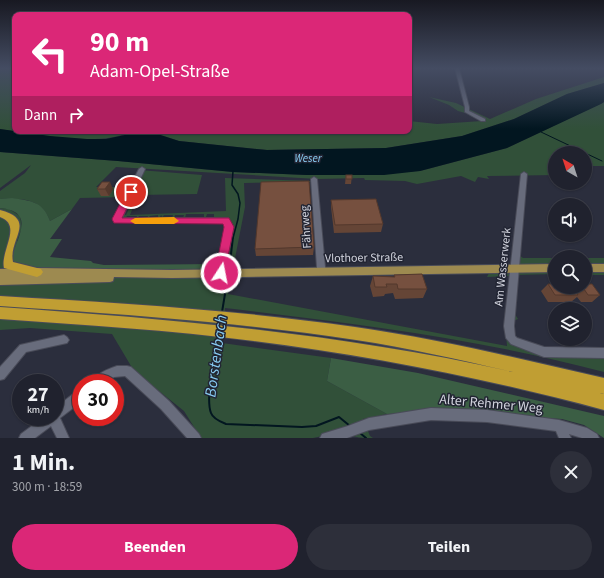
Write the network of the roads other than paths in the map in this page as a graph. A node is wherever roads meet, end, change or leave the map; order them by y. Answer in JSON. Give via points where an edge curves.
{"nodes":[{"id":1,"x":462,"y":88,"type":"edge"},
{"id":2,"x":483,"y":120,"type":"dead end"},
{"id":3,"x":142,"y":169,"type":"dead end"},
{"id":4,"x":524,"y":174,"type":"dead end"},
{"id":5,"x":314,"y":179,"type":"dead end"},
{"id":6,"x":0,"y":213,"type":"edge"},
{"id":7,"x":2,"y":254,"type":"edge"},
{"id":8,"x":548,"y":268,"type":"edge"},
{"id":9,"x":592,"y":268,"type":"edge"},
{"id":10,"x":604,"y":268,"type":"edge"},
{"id":11,"x":514,"y":269,"type":"junction"},
{"id":12,"x":37,"y":272,"type":"junction"},
{"id":13,"x":324,"y":272,"type":"junction"},
{"id":14,"x":0,"y":273,"type":"edge"},
{"id":15,"x":221,"y":273,"type":"junction"},
{"id":16,"x":172,"y":274,"type":"junction"},
{"id":17,"x":0,"y":281,"type":"edge"},
{"id":18,"x":0,"y":301,"type":"edge"},
{"id":19,"x":0,"y":313,"type":"edge"},
{"id":20,"x":54,"y":317,"type":"junction"},
{"id":21,"x":0,"y":319,"type":"edge"},
{"id":22,"x":219,"y":324,"type":"junction"},
{"id":23,"x":64,"y":340,"type":"dead end"},
{"id":24,"x":604,"y":353,"type":"edge"},
{"id":25,"x":110,"y":374,"type":"edge"},
{"id":26,"x":0,"y":375,"type":"edge"},
{"id":27,"x":604,"y":386,"type":"edge"},
{"id":28,"x":72,"y":402,"type":"edge"},
{"id":29,"x":604,"y":402,"type":"edge"},
{"id":30,"x":64,"y":408,"type":"edge"},
{"id":31,"x":41,"y":426,"type":"edge"},
{"id":32,"x":58,"y":426,"type":"edge"},
{"id":33,"x":559,"y":426,"type":"junction"},
{"id":34,"x":588,"y":435,"type":"edge"},
{"id":35,"x":25,"y":438,"type":"edge"},
{"id":36,"x":63,"y":438,"type":"edge"},
{"id":37,"x":195,"y":438,"type":"edge"},
{"id":38,"x":326,"y":438,"type":"edge"},
{"id":39,"x":565,"y":438,"type":"edge"}],
"edges":[{"from":1,"to":2,"type":"street","via":[[467,112]]},
{"from":3,"to":15,"type":"street","via":[[117,220],[226,220],[229,227]]},
{"from":4,"to":11,"type":"street","name":"Am Wasserwerk"},
{"from":5,"to":13,"type":"street","name":"Fährweg","via":[[321,268]]},
{"from":6,"to":7,"type":"highway","via":[[5,214],[14,225],[14,232]]},
{"from":7,"to":12,"type":"highway","via":[[8,265]]},
{"from":8,"to":11,"type":"main road","name":"Vlothoer Straße"},
{"from":9,"to":10,"type":"main road"},
{"from":11,"to":13,"type":"main road","name":"Vlothoer Straße"},
{"from":11,"to":24,"type":"street","name":"Am Wasserwerk","via":[[509,326],[514,341],[544,352]]},
{"from":12,"to":14,"type":"main road","name":"Vlothoer Straße"},
{"from":12,"to":16,"type":"main road","name":"Vlothoer Straße"},
{"from":13,"to":15,"type":"main road","name":"Vlothoer Straße"},
{"from":15,"to":16,"type":"main road","name":"Vlothoer Straße"},
{"from":16,"to":17,"type":"main road","name":"Vlothoer Straße","via":[[142,278]]},
{"from":18,"to":22,"type":"highway","via":[[65,305]]},
{"from":19,"to":20,"type":"highway"},
{"from":20,"to":21,"type":"highway"},
{"from":20,"to":22,"type":"highway"},
{"from":22,"to":27,"type":"highway","via":[[292,325],[405,342]]},
{"from":22,"to":29,"type":"highway","via":[[468,369]]},
{"from":23,"to":26,"type":"street","via":[[23,348]]},
{"from":25,"to":37,"type":"street","via":[[127,371],[165,405]]},
{"from":28,"to":30,"type":"street"},
{"from":31,"to":35,"type":"street"},
{"from":32,"to":36,"type":"street"},
{"from":33,"to":34,"type":"street","name":"Alter Rehmer Weg"},
{"from":33,"to":38,"type":"street","name":"Alter Rehmer Weg","via":[[487,416],[431,414],[369,424]]},
{"from":33,"to":39,"type":"street"}]}
